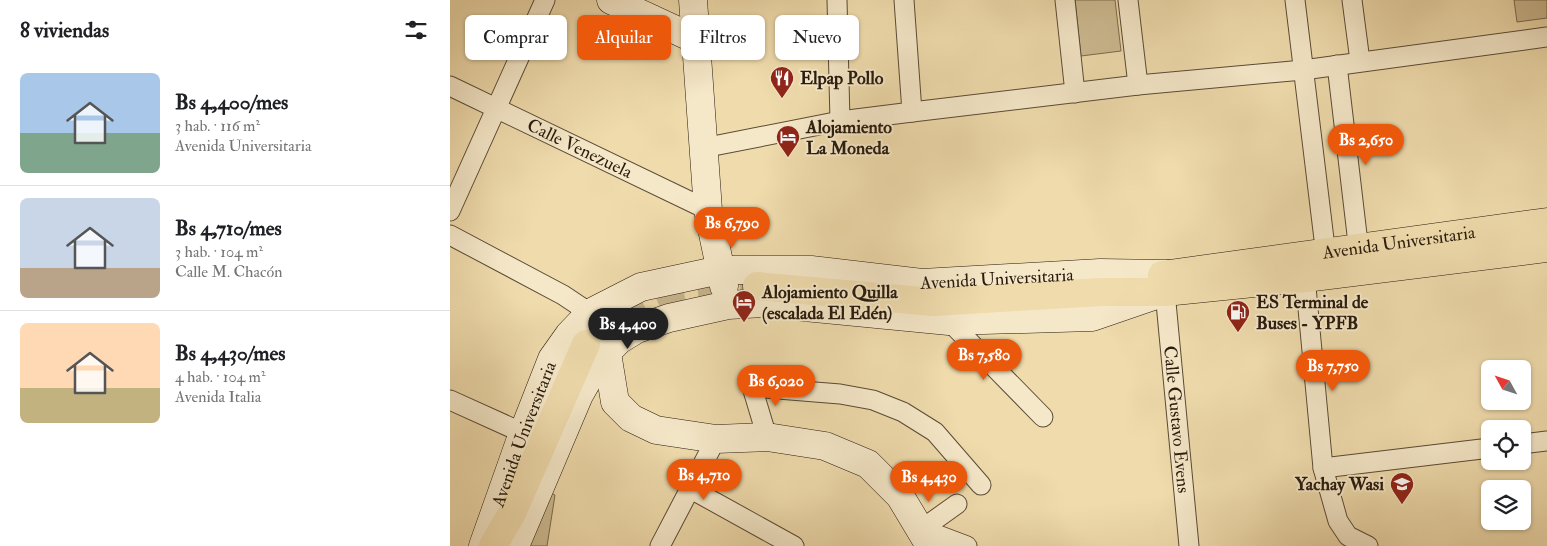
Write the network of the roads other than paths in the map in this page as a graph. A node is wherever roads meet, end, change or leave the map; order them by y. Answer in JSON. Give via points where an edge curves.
{"nodes":[{"id":1,"x":545,"y":0,"type":"edge"},
{"id":2,"x":611,"y":0,"type":"edge"},
{"id":3,"x":837,"y":0,"type":"edge"},
{"id":4,"x":904,"y":0,"type":"edge"},
{"id":5,"x":1065,"y":0,"type":"edge"},
{"id":6,"x":1128,"y":0,"type":"edge"},
{"id":7,"x":1295,"y":0,"type":"edge"},
{"id":8,"x":1352,"y":0,"type":"edge"},
{"id":9,"x":681,"y":32,"type":"edge"},
{"id":10,"x":1547,"y":37,"type":"edge"},
{"id":11,"x":697,"y":60,"type":"edge"},
{"id":12,"x":1360,"y":61,"type":"junction"},
{"id":13,"x":1337,"y":65,"type":"junction"},
{"id":14,"x":1303,"y":70,"type":"junction"},
{"id":15,"x":1138,"y":85,"type":"junction"},
{"id":16,"x":450,"y":86,"type":"edge"},
{"id":17,"x":1075,"y":93,"type":"junction"},
{"id":18,"x":498,"y":108,"type":"junction"},
{"id":19,"x":912,"y":112,"type":"junction"},
{"id":20,"x":840,"y":121,"type":"junction"},
{"id":21,"x":703,"y":148,"type":"junction"},
{"id":22,"x":708,"y":210,"type":"junction"},
{"id":23,"x":450,"y":211,"type":"edge"},
{"id":24,"x":1547,"y":222,"type":"edge"},
{"id":25,"x":450,"y":236,"type":"edge"},
{"id":26,"x":1547,"y":248,"type":"edge"},
{"id":27,"x":1360,"y":260,"type":"junction"},
{"id":28,"x":1316,"y":265,"type":"junction"},
{"id":29,"x":720,"y":270,"type":"junction"},
{"id":30,"x":1166,"y":283,"type":"junction"},
{"id":31,"x":757,"y":286,"type":"tunnel mouth"},
{"id":32,"x":728,"y":305,"type":"junction"},
{"id":33,"x":590,"y":313,"type":"junction"},
{"id":34,"x":949,"y":321,"type":"junction"},
{"id":35,"x":596,"y":349,"type":"junction"},
{"id":36,"x":579,"y":395,"type":"junction"},
{"id":37,"x":450,"y":400,"type":"edge"},
{"id":38,"x":615,"y":402,"type":"junction"},
{"id":39,"x":1043,"y":417,"type":"dead end"},
{"id":40,"x":523,"y":433,"type":"junction"},
{"id":41,"x":767,"y":437,"type":"junction"},
{"id":42,"x":716,"y":439,"type":"junction"},
{"id":43,"x":1547,"y":441,"type":"edge"},
{"id":44,"x":1531,"y":443,"type":"edge"},
{"id":45,"x":1481,"y":449,"type":"edge"},
{"id":46,"x":1324,"y":468,"type":"junction"},
{"id":47,"x":981,"y":485,"type":"dead end"},
{"id":48,"x":692,"y":489,"type":"junction"},
{"id":49,"x":957,"y":504,"type":"dead end"},
{"id":50,"x":512,"y":513,"type":"junction"},
{"id":51,"x":926,"y":538,"type":"edge"},
{"id":52,"x":482,"y":546,"type":"edge"},
{"id":53,"x":493,"y":546,"type":"edge"},
{"id":54,"x":502,"y":546,"type":"edge"},
{"id":55,"x":515,"y":546,"type":"edge"},
{"id":56,"x":660,"y":546,"type":"edge"},
{"id":57,"x":794,"y":546,"type":"edge"},
{"id":58,"x":966,"y":546,"type":"edge"},
{"id":59,"x":1188,"y":546,"type":"edge"},
{"id":60,"x":1368,"y":546,"type":"edge"}],
"edges":[{"from":1,"to":18,"type":"street"},
{"from":2,"to":9,"type":"main road"},
{"from":3,"to":20,"type":"street"},
{"from":4,"to":19,"type":"street"},
{"from":5,"to":17,"type":"street"},
{"from":6,"to":15,"type":"street"},
{"from":7,"to":14,"type":"street"},
{"from":8,"to":12,"type":"street"},
{"from":10,"to":12,"type":"street"},
{"from":11,"to":21,"type":"main road"},
{"from":12,"to":13,"type":"street"},
{"from":13,"to":14,"type":"street"},
{"from":13,"to":27,"type":"street"},
{"from":14,"to":15,"type":"street"},
{"from":14,"to":28,"type":"street"},
{"from":15,"to":17,"type":"street"},
{"from":16,"to":18,"type":"street","name":"Calle Venezuela"},
{"from":17,"to":19,"type":"street"},
{"from":18,"to":22,"type":"street","name":"Calle Venezuela"},
{"from":18,"to":23,"type":"street"},
{"from":19,"to":20,"type":"street"},
{"from":20,"to":21,"type":"street"},
{"from":21,"to":22,"type":"main road"},
{"from":22,"to":29,"type":"main road"},
{"from":24,"to":27,"type":"main road","name":"Avenida Universitaria"},
{"from":25,"to":33,"type":"street","via":[[563,295]]},
{"from":26,"to":27,"type":"main road","name":"Avenida Universitaria"},
{"from":27,"to":28,"type":"main road","name":"Avenida Universitaria"},
{"from":28,"to":30,"type":"main road","name":"Avenida Universitaria"},
{"from":28,"to":46,"type":"street"},
{"from":29,"to":30,"type":"main road","name":"Avenida Universitaria","via":[[811,270],[922,283],[1100,274]]},
{"from":29,"to":32,"type":"main road"},
{"from":29,"to":33,"type":"main road","name":"Avenida Universitaria","via":[[641,287]]},
{"from":30,"to":31,"type":"main road","via":[[1102,292],[933,302]]},
{"from":30,"to":34,"type":"main road","name":"Avenida Universitaria","via":[[1092,317]]},
{"from":30,"to":59,"type":"street","name":"Calle Gustavo Evens"},
{"from":32,"to":34,"type":"main road","name":"Avenida Universitaria","via":[[763,303]]},
{"from":32,"to":35,"type":"main road","name":"Avenida Universitaria","via":[[637,329]]},
{"from":33,"to":35,"type":"main road"},
{"from":33,"to":40,"type":"main road","name":"Avenida Universitaria","via":[[552,359]]},
{"from":34,"to":39,"type":"street"},
{"from":35,"to":36,"type":"main road","name":"Avenida Universitaria","via":[[599,360]]},
{"from":35,"to":38,"type":"main road"},
{"from":35,"to":50,"type":"main road"},
{"from":36,"to":38,"type":"main road","via":[[594,392]]},
{"from":36,"to":55,"type":"main road","name":"Avenida Universitaria"},
{"from":37,"to":40,"type":"street"},
{"from":38,"to":42,"type":"main road","via":[[631,418],[656,430]]},
{"from":40,"to":52,"type":"main road","name":"Avenida Universitaria"},
{"from":41,"to":42,"type":"main road"},
{"from":41,"to":47,"type":"street","via":[[752,387],[873,400],[902,412],[935,432]]},
{"from":41,"to":51,"type":"main road","via":[[824,446],[868,464],[900,496]]},
{"from":42,"to":48,"type":"street"},
{"from":43,"to":44,"type":"street"},
{"from":45,"to":46,"type":"street"},
{"from":46,"to":60,"type":"street","via":[[1338,521],[1348,536]]},
{"from":48,"to":56,"type":"street"},
{"from":48,"to":57,"type":"street"},
{"from":49,"to":51,"type":"street"},
{"from":50,"to":53,"type":"main road"},
{"from":50,"to":54,"type":"main road"},
{"from":51,"to":58,"type":"street"}]}
